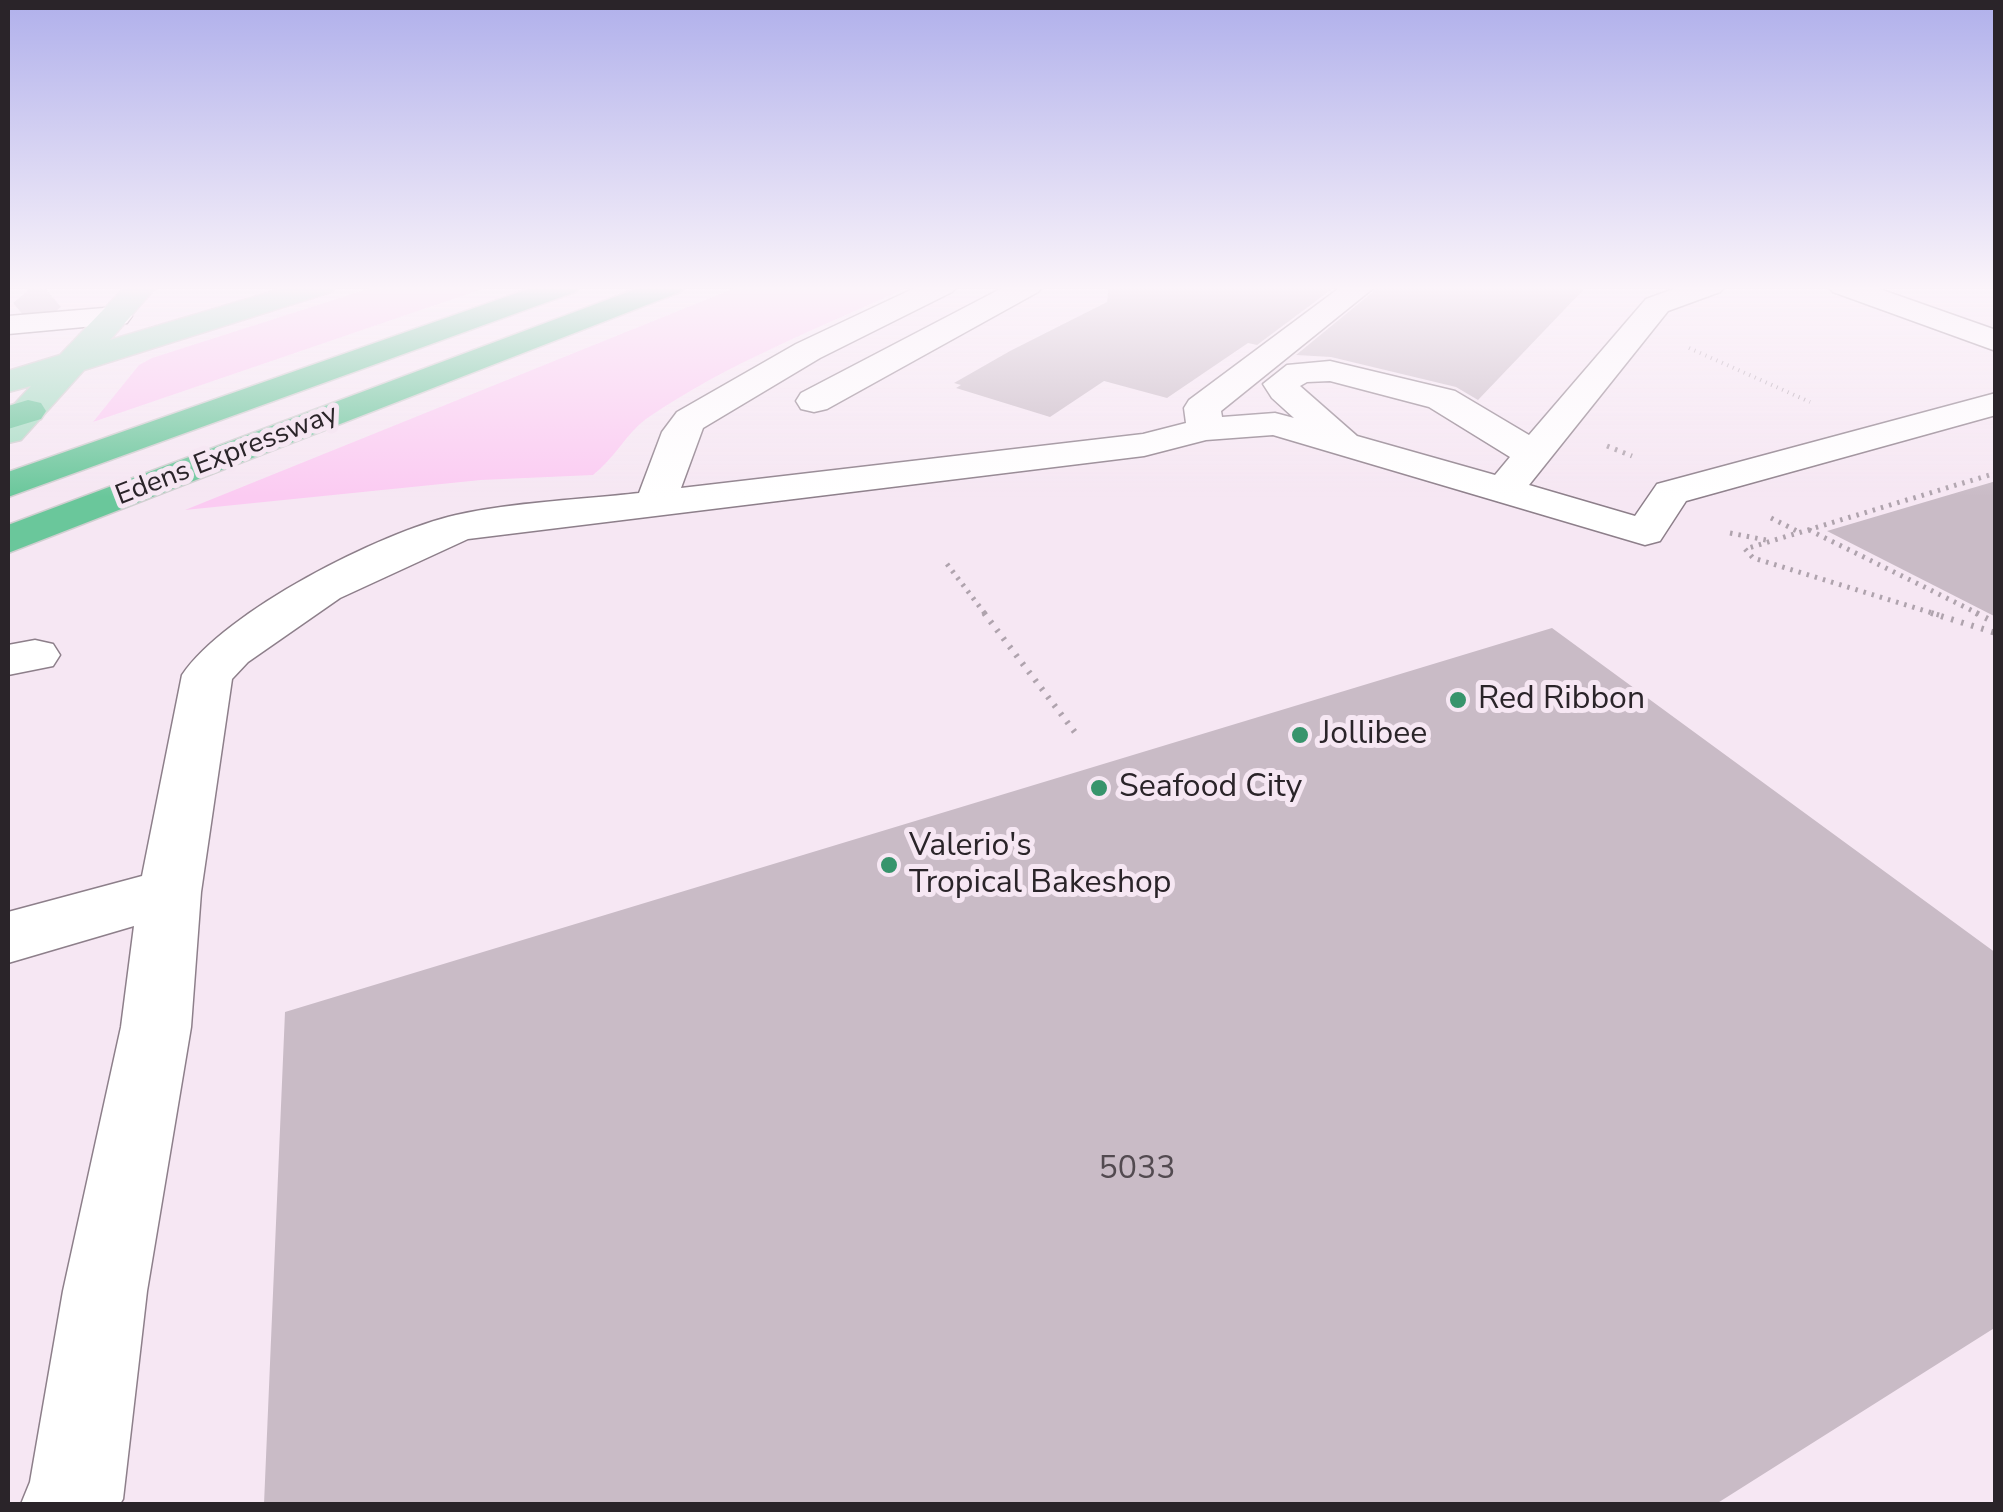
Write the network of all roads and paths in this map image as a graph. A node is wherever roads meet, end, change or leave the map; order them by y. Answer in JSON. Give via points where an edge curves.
{"nodes":[{"id":1,"x":81,"y":357,"type":"edge"},
{"id":2,"x":91,"y":357,"type":"edge"},
{"id":3,"x":368,"y":357,"type":"edge"},
{"id":4,"x":486,"y":357,"type":"edge"},
{"id":5,"x":798,"y":357,"type":"edge"},
{"id":6,"x":895,"y":357,"type":"edge"},
{"id":7,"x":1269,"y":357,"type":"edge"},
{"id":8,"x":1615,"y":357,"type":"edge"},
{"id":9,"x":1707,"y":357,"type":"edge"},
{"id":10,"x":77,"y":361,"type":"junction"},
{"id":11,"x":814,"y":401,"type":"dead end"},
{"id":12,"x":1996,"y":404,"type":"edge"},
{"id":13,"x":13,"y":411,"type":"edge"},
{"id":14,"x":1204,"y":429,"type":"junction"},
{"id":15,"x":1882,"y":434,"type":"junction"},
{"id":16,"x":1348,"y":446,"type":"junction"},
{"id":17,"x":1534,"y":455,"type":"junction"},
{"id":18,"x":1996,"y":473,"type":"edge"},
{"id":19,"x":1980,"y":477,"type":"junction"},
{"id":20,"x":8,"y":485,"type":"edge"},
{"id":21,"x":1502,"y":491,"type":"junction"},
{"id":22,"x":655,"y":504,"type":"junction"},
{"id":23,"x":1808,"y":529,"type":"junction"},
{"id":24,"x":8,"y":540,"type":"edge"},
{"id":25,"x":947,"y":564,"type":"dead end"},
{"id":26,"x":1996,"y":624,"type":"edge"},
{"id":27,"x":1996,"y":633,"type":"edge"},
{"id":28,"x":1077,"y":736,"type":"dead end"},
{"id":29,"x":170,"y":892,"type":"junction"},
{"id":30,"x":8,"y":936,"type":"edge"},
{"id":31,"x":68,"y":1504,"type":"edge"}],
"edges":[{"from":1,"to":10,"type":"main road"},
{"from":2,"to":10,"type":"main road"},
{"from":3,"to":20,"type":"highway","name":"Edens Expressway"},
{"from":4,"to":24,"type":"highway","name":"Edens Expressway"},
{"from":5,"to":22,"type":"street","via":[[690,420]]},
{"from":6,"to":11,"type":"street"},
{"from":7,"to":14,"type":"street","via":[[1202,408]]},
{"from":8,"to":17,"type":"street"},
{"from":9,"to":15,"type":"path"},
{"from":10,"to":13,"type":"main road"},
{"from":12,"to":15,"type":"street"},
{"from":14,"to":16,"type":"street","via":[[1275,424]]},
{"from":14,"to":22,"type":"street","via":[[1144,444]]},
{"from":15,"to":19,"type":"path"},
{"from":15,"to":21,"type":"street","via":[[1671,494],[1646,532]]},
{"from":16,"to":17,"type":"street","via":[[1280,384],[1299,372],[1330,371],[1442,399]]},
{"from":16,"to":21,"type":"street"},
{"from":17,"to":21,"type":"street"},
{"from":18,"to":19,"type":"path"},
{"from":19,"to":23,"type":"path"},
{"from":22,"to":29,"type":"street","via":[[460,527],[280,614],[224,656],[207,675]]},
{"from":23,"to":26,"type":"path"},
{"from":23,"to":27,"type":"path","via":[[1745,549],[1753,558]]},
{"from":25,"to":28,"type":"path"},
{"from":29,"to":30,"type":"street"},
{"from":29,"to":31,"type":"street","via":[[156,1027],[104,1291],[75,1499]]}]}
